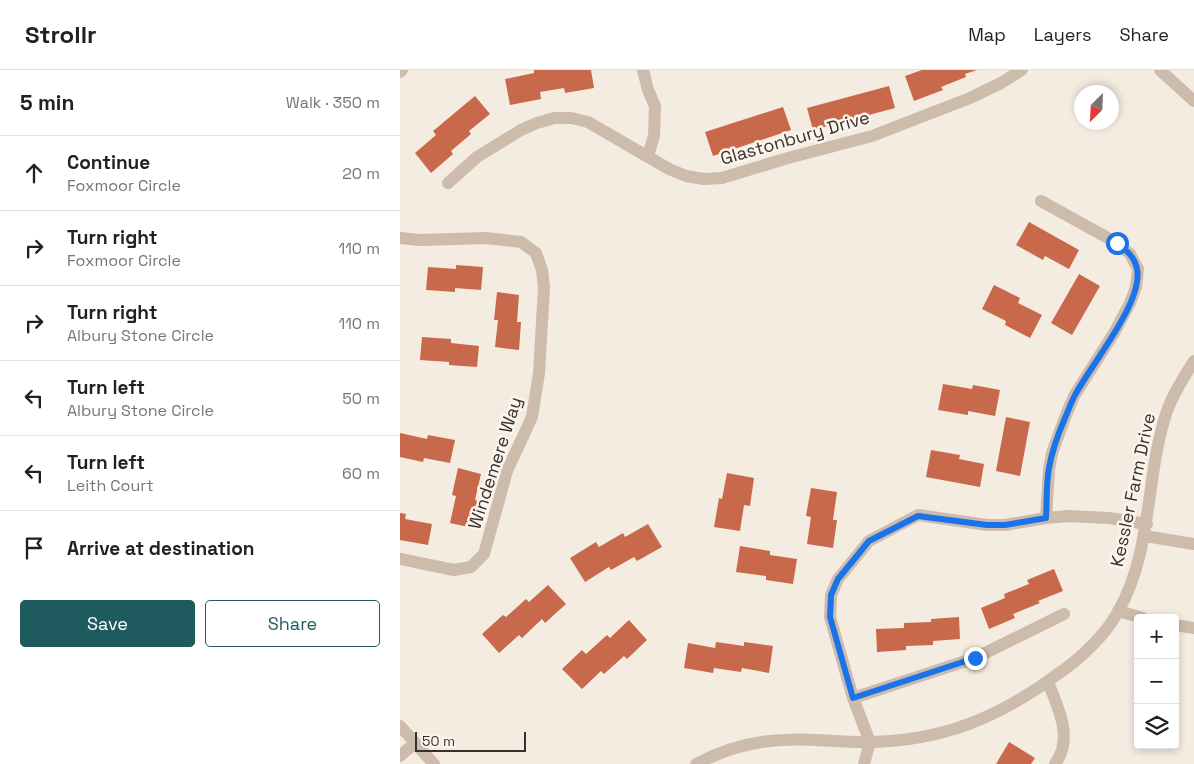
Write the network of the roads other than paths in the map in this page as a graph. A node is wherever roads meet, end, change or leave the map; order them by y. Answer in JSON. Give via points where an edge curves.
{"nodes":[{"id":1,"x":643,"y":70,"type":"edge"},
{"id":2,"x":1022,"y":70,"type":"edge"},
{"id":3,"x":1160,"y":70,"type":"edge"},
{"id":4,"x":1194,"y":101,"type":"edge"},
{"id":5,"x":648,"y":156,"type":"junction"},
{"id":6,"x":448,"y":183,"type":"dead end"},
{"id":7,"x":1041,"y":201,"type":"dead end"},
{"id":8,"x":400,"y":238,"type":"edge"},
{"id":9,"x":1194,"y":361,"type":"edge"},
{"id":10,"x":1046,"y":518,"type":"junction"},
{"id":11,"x":1146,"y":530,"type":"junction"},
{"id":12,"x":1194,"y":544,"type":"edge"},
{"id":13,"x":400,"y":558,"type":"edge"},
{"id":14,"x":1118,"y":611,"type":"junction"},
{"id":15,"x":1064,"y":614,"type":"dead end"},
{"id":16,"x":1134,"y":615,"type":"edge"},
{"id":17,"x":1179,"y":625,"type":"edge"},
{"id":18,"x":1194,"y":628,"type":"edge"},
{"id":19,"x":1048,"y":682,"type":"junction"},
{"id":20,"x":853,"y":698,"type":"junction"},
{"id":21,"x":400,"y":726,"type":"edge"},
{"id":22,"x":870,"y":742,"type":"junction"},
{"id":23,"x":415,"y":743,"type":"junction"},
{"id":24,"x":400,"y":756,"type":"edge"},
{"id":25,"x":434,"y":764,"type":"edge"},
{"id":26,"x":696,"y":764,"type":"edge"},
{"id":27,"x":864,"y":764,"type":"edge"},
{"id":28,"x":1055,"y":764,"type":"edge"}],
"edges":[{"from":1,"to":5,"type":"street","via":[[655,106],[654,136]]},
{"from":2,"to":5,"type":"street","name":"Glastonbury Drive","via":[[970,98],[889,130],[722,178],[686,176],[669,170]]},
{"from":3,"to":4,"type":"street"},
{"from":5,"to":6,"type":"street","name":"Glastonbury Drive","via":[[588,122],[554,118],[521,130],[477,157]]},
{"from":7,"to":10,"type":"street","via":[[1117,243],[1130,254],[1138,269],[1130,303],[1074,396],[1064,420],[1052,453]]},
{"from":8,"to":13,"type":"street","name":"Windemere Way","via":[[486,238],[521,242],[536,253],[544,287],[539,373],[532,417],[507,471],[484,554],[471,567],[454,570]]},
{"from":9,"to":11,"type":"street","name":"Kessler Farm Drive","via":[[1166,413]]},
{"from":10,"to":11,"type":"street","via":[[1086,516]]},
{"from":10,"to":20,"type":"street","via":[[987,525],[918,516],[869,541],[838,579],[831,595],[830,617]]},
{"from":11,"to":12,"type":"street"},
{"from":11,"to":14,"type":"street","name":"Kessler Farm Drive","via":[[1126,596]]},
{"from":14,"to":16,"type":"street"},
{"from":14,"to":19,"type":"street","name":"Kessler Farm Drive","via":[[1100,638]]},
{"from":15,"to":20,"type":"street","via":[[975,658]]},
{"from":17,"to":18,"type":"street"},
{"from":19,"to":22,"type":"street","name":"Kessler Farm Drive","via":[[1017,702],[961,727],[918,737]]},
{"from":19,"to":28,"type":"street","via":[[1064,724],[1065,740]]},
{"from":20,"to":22,"type":"street"},
{"from":21,"to":23,"type":"street"},
{"from":22,"to":26,"type":"street","name":"Kessler Farm Drive","via":[[765,741],[716,754]]},
{"from":22,"to":27,"type":"street"},
{"from":23,"to":24,"type":"street"},
{"from":23,"to":25,"type":"street"}]}
